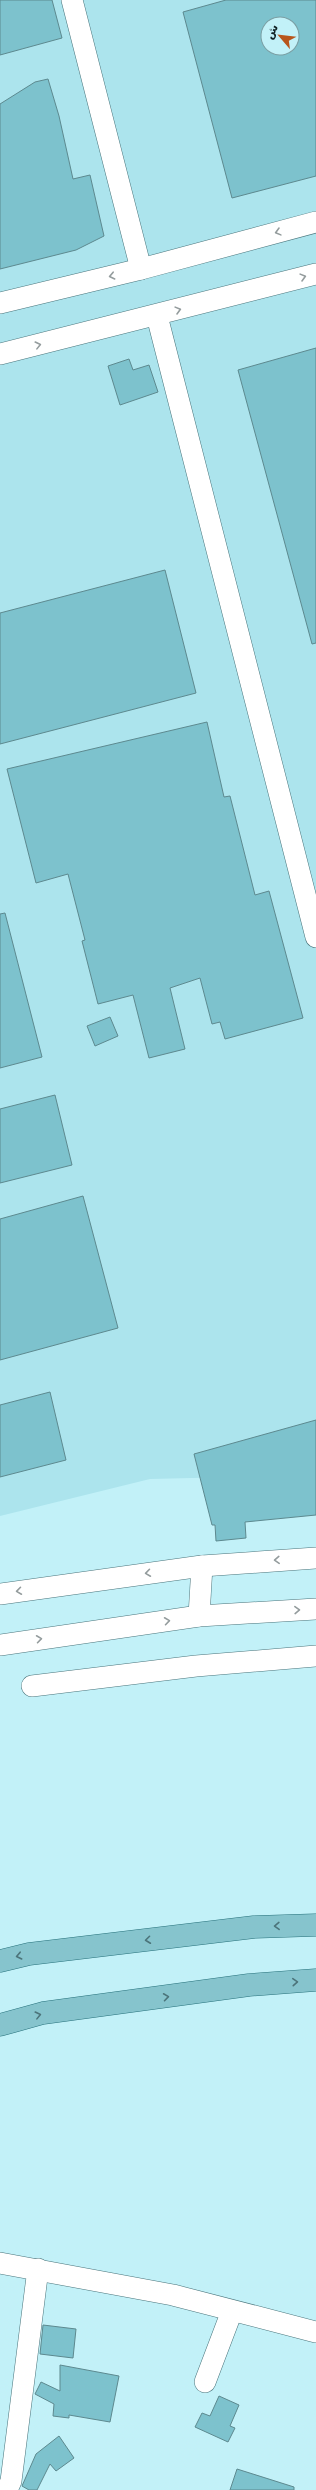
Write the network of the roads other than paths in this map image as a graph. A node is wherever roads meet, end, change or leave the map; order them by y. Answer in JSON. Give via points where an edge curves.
{"nodes":[{"id":1,"x":72,"y":0,"type":"edge"},
{"id":2,"x":316,"y":222,"type":"edge"},
{"id":3,"x":141,"y":269,"type":"junction"},
{"id":4,"x":316,"y":274,"type":"edge"},
{"id":5,"x":0,"y":303,"type":"edge"},
{"id":6,"x":157,"y":316,"type":"junction"},
{"id":7,"x":0,"y":354,"type":"edge"},
{"id":8,"x":316,"y":937,"type":"edge"},
{"id":9,"x":316,"y":1558,"type":"edge"},
{"id":10,"x":202,"y":1566,"type":"junction"},
{"id":11,"x":0,"y":1594,"type":"edge"},
{"id":12,"x":316,"y":1609,"type":"edge"},
{"id":13,"x":199,"y":1616,"type":"junction"},
{"id":14,"x":0,"y":1644,"type":"edge"},
{"id":15,"x":316,"y":1656,"type":"edge"},
{"id":16,"x":32,"y":1686,"type":"dead end"},
{"id":17,"x":316,"y":1925,"type":"edge"},
{"id":18,"x":0,"y":1961,"type":"edge"},
{"id":19,"x":316,"y":1980,"type":"edge"},
{"id":20,"x":0,"y":2025,"type":"edge"},
{"id":21,"x":0,"y":2263,"type":"edge"},
{"id":22,"x":38,"y":2269,"type":"junction"},
{"id":23,"x":232,"y":2311,"type":"junction"},
{"id":24,"x":316,"y":2332,"type":"edge"},
{"id":25,"x":205,"y":2382,"type":"dead end"},
{"id":26,"x":8,"y":2490,"type":"edge"}],
"edges":[{"from":1,"to":3,"type":"street"},
{"from":2,"to":3,"type":"street","one_way":true},
{"from":3,"to":5,"type":"street","one_way":true},
{"from":6,"to":4,"type":"street","one_way":true},
{"from":7,"to":6,"type":"street","one_way":true},
{"from":6,"to":8,"type":"street"},
{"from":9,"to":10,"type":"street","one_way":true},
{"from":10,"to":11,"type":"street","one_way":true},
{"from":10,"to":13,"type":"street"},
{"from":13,"to":12,"type":"street","one_way":true},
{"from":14,"to":13,"type":"street","one_way":true},
{"from":15,"to":16,"type":"street","via":[[196,1666]]},
{"from":17,"to":18,"type":"main road","one_way":true,"via":[[254,1927],[29,1954]]},
{"from":20,"to":19,"type":"main road","one_way":true,"via":[[51,2012],[249,1985]]},
{"from":21,"to":22,"type":"street"},
{"from":22,"to":23,"type":"street","via":[[173,2295]]},
{"from":22,"to":26,"type":"street"},
{"from":23,"to":24,"type":"street"},
{"from":23,"to":25,"type":"street"}]}
